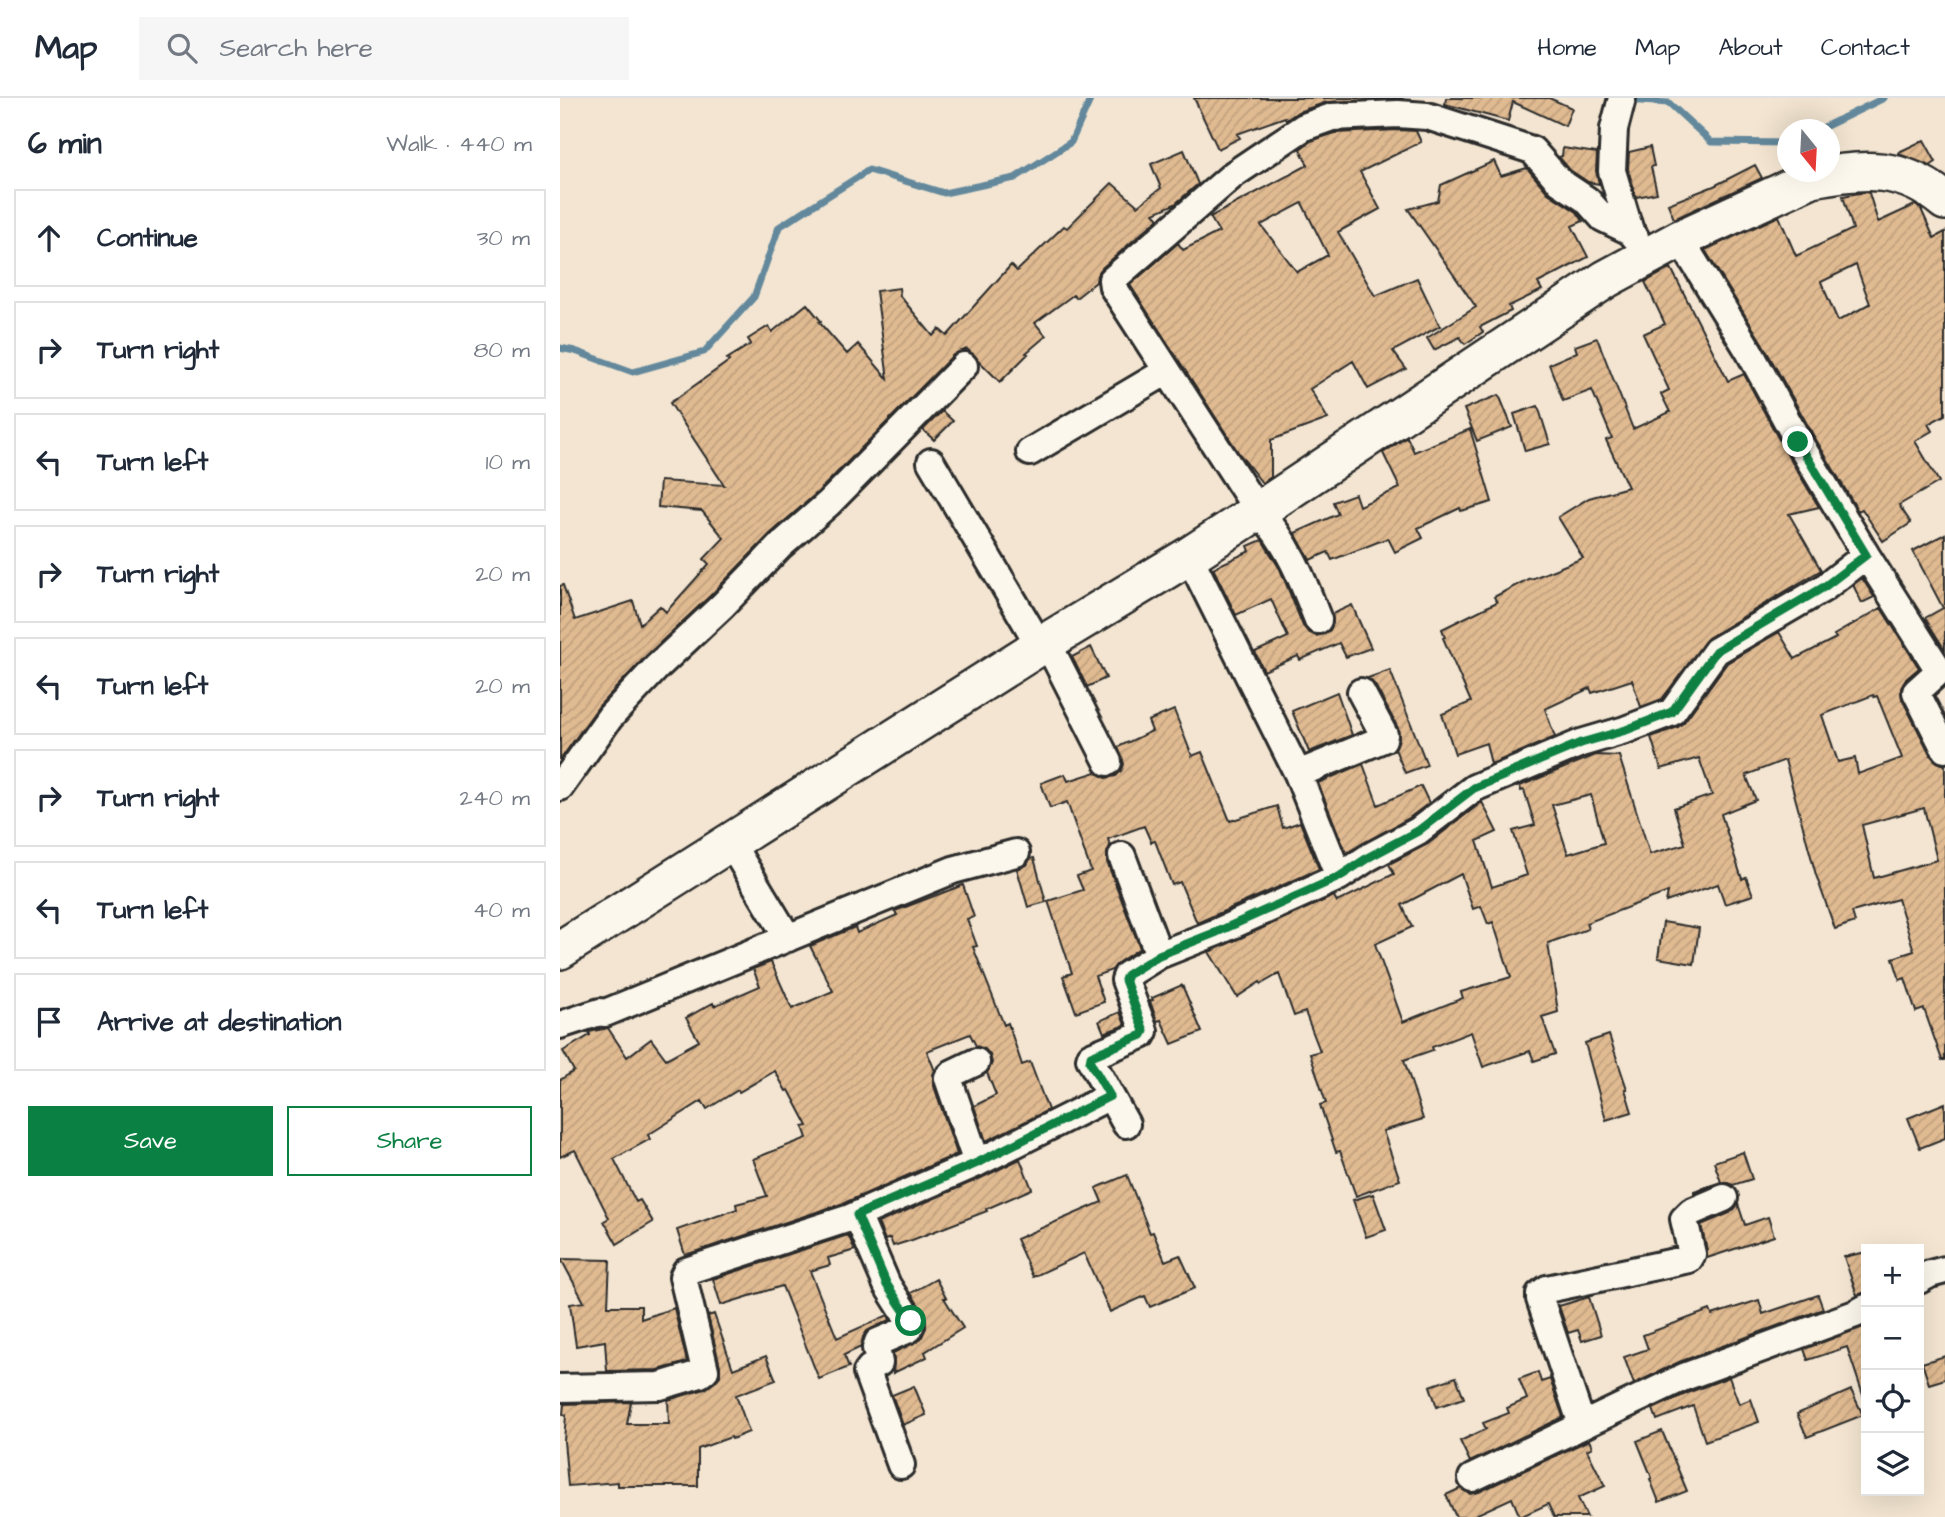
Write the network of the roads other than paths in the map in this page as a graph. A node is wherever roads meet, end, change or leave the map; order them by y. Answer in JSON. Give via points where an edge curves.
{"nodes":[{"id":1,"x":1622,"y":98,"type":"edge"},
{"id":2,"x":1945,"y":201,"type":"edge"},
{"id":3,"x":1654,"y":242,"type":"junction"},
{"id":4,"x":964,"y":366,"type":"dead end"},
{"id":5,"x":1167,"y":372,"type":"junction"},
{"id":6,"x":1030,"y":452,"type":"dead end"},
{"id":7,"x":931,"y":462,"type":"dead end"},
{"id":8,"x":1258,"y":511,"type":"junction"},
{"id":9,"x":1866,"y":555,"type":"junction"},
{"id":10,"x":1189,"y":556,"type":"junction"},
{"id":11,"x":1318,"y":620,"type":"dead end"},
{"id":12,"x":1044,"y":644,"type":"junction"},
{"id":13,"x":1361,"y":692,"type":"dead end"},
{"id":14,"x":1945,"y":749,"type":"edge"},
{"id":15,"x":1108,"y":762,"type":"dead end"},
{"id":16,"x":1298,"y":774,"type":"junction"},
{"id":17,"x":560,"y":788,"type":"edge"},
{"id":18,"x":730,"y":842,"type":"junction"},
{"id":19,"x":1016,"y":853,"type":"dead end"},
{"id":20,"x":1122,"y":856,"type":"dead end"},
{"id":21,"x":1339,"y":877,"type":"junction"},
{"id":22,"x":788,"y":938,"type":"junction"},
{"id":23,"x":560,"y":950,"type":"edge"},
{"id":24,"x":1159,"y":955,"type":"junction"},
{"id":25,"x":560,"y":1025,"type":"edge"},
{"id":26,"x":976,"y":1062,"type":"dead end"},
{"id":27,"x":1110,"y":1096,"type":"junction"},
{"id":28,"x":1126,"y":1124,"type":"dead end"},
{"id":29,"x":977,"y":1163,"type":"junction"},
{"id":30,"x":1724,"y":1198,"type":"dead end"},
{"id":31,"x":857,"y":1215,"type":"junction"},
{"id":32,"x":1945,"y":1270,"type":"edge"},
{"id":33,"x":1924,"y":1277,"type":"edge"},
{"id":34,"x":1861,"y":1311,"type":"edge"},
{"id":35,"x":560,"y":1388,"type":"edge"},
{"id":36,"x":1582,"y":1425,"type":"junction"},
{"id":37,"x":901,"y":1465,"type":"dead end"},
{"id":38,"x":1472,"y":1478,"type":"dead end"}],
"edges":[{"from":1,"to":3,"type":"street","via":[[1614,129],[1612,171]]},
{"from":2,"to":3,"type":"street","via":[[1889,172],[1840,172],[1812,178]]},
{"from":3,"to":5,"type":"street","via":[[1603,218],[1587,200],[1560,182],[1532,150],[1427,116],[1332,117],[1304,127],[1234,174],[1112,280]]},
{"from":3,"to":8,"type":"street","via":[[1606,279]]},
{"from":3,"to":9,"type":"street","via":[[1749,351]]},
{"from":4,"to":17,"type":"street","via":[[657,667],[610,717]]},
{"from":5,"to":6,"type":"street"},
{"from":5,"to":8,"type":"street"},
{"from":7,"to":12,"type":"street"},
{"from":8,"to":10,"type":"street"},
{"from":8,"to":11,"type":"street","via":[[1292,558]]},
{"from":9,"to":14,"type":"street","via":[[1937,667],[1936,674],[1916,692]]},
{"from":9,"to":21,"type":"street","via":[[1824,587],[1716,651],[1672,712],[1581,743],[1474,788],[1418,831]]},
{"from":10,"to":12,"type":"street"},
{"from":10,"to":16,"type":"street"},
{"from":12,"to":15,"type":"street"},
{"from":12,"to":18,"type":"street"},
{"from":13,"to":16,"type":"street","via":[[1383,739]]},
{"from":16,"to":21,"type":"street"},
{"from":18,"to":22,"type":"street"},
{"from":18,"to":23,"type":"street"},
{"from":19,"to":22,"type":"street","via":[[953,870]]},
{"from":20,"to":24,"type":"street"},
{"from":21,"to":24,"type":"street"},
{"from":22,"to":25,"type":"street","via":[[605,1013]]},
{"from":24,"to":27,"type":"street","via":[[1125,977],[1142,1035],[1091,1056]]},
{"from":26,"to":29,"type":"street","via":[[948,1078]]},
{"from":27,"to":28,"type":"street"},
{"from":27,"to":29,"type":"street"},
{"from":29,"to":31,"type":"street"},
{"from":30,"to":36,"type":"street","via":[[1684,1219],[1692,1250],[1689,1259],[1540,1294]]},
{"from":31,"to":35,"type":"street","via":[[683,1274],[705,1370],[700,1374],[660,1386]]},
{"from":31,"to":37,"type":"street","via":[[887,1285],[911,1323],[909,1329],[878,1342],[879,1363],[867,1372]]},
{"from":32,"to":33,"type":"street"},
{"from":34,"to":36,"type":"street","via":[[1684,1377]]},
{"from":36,"to":38,"type":"street"}]}
